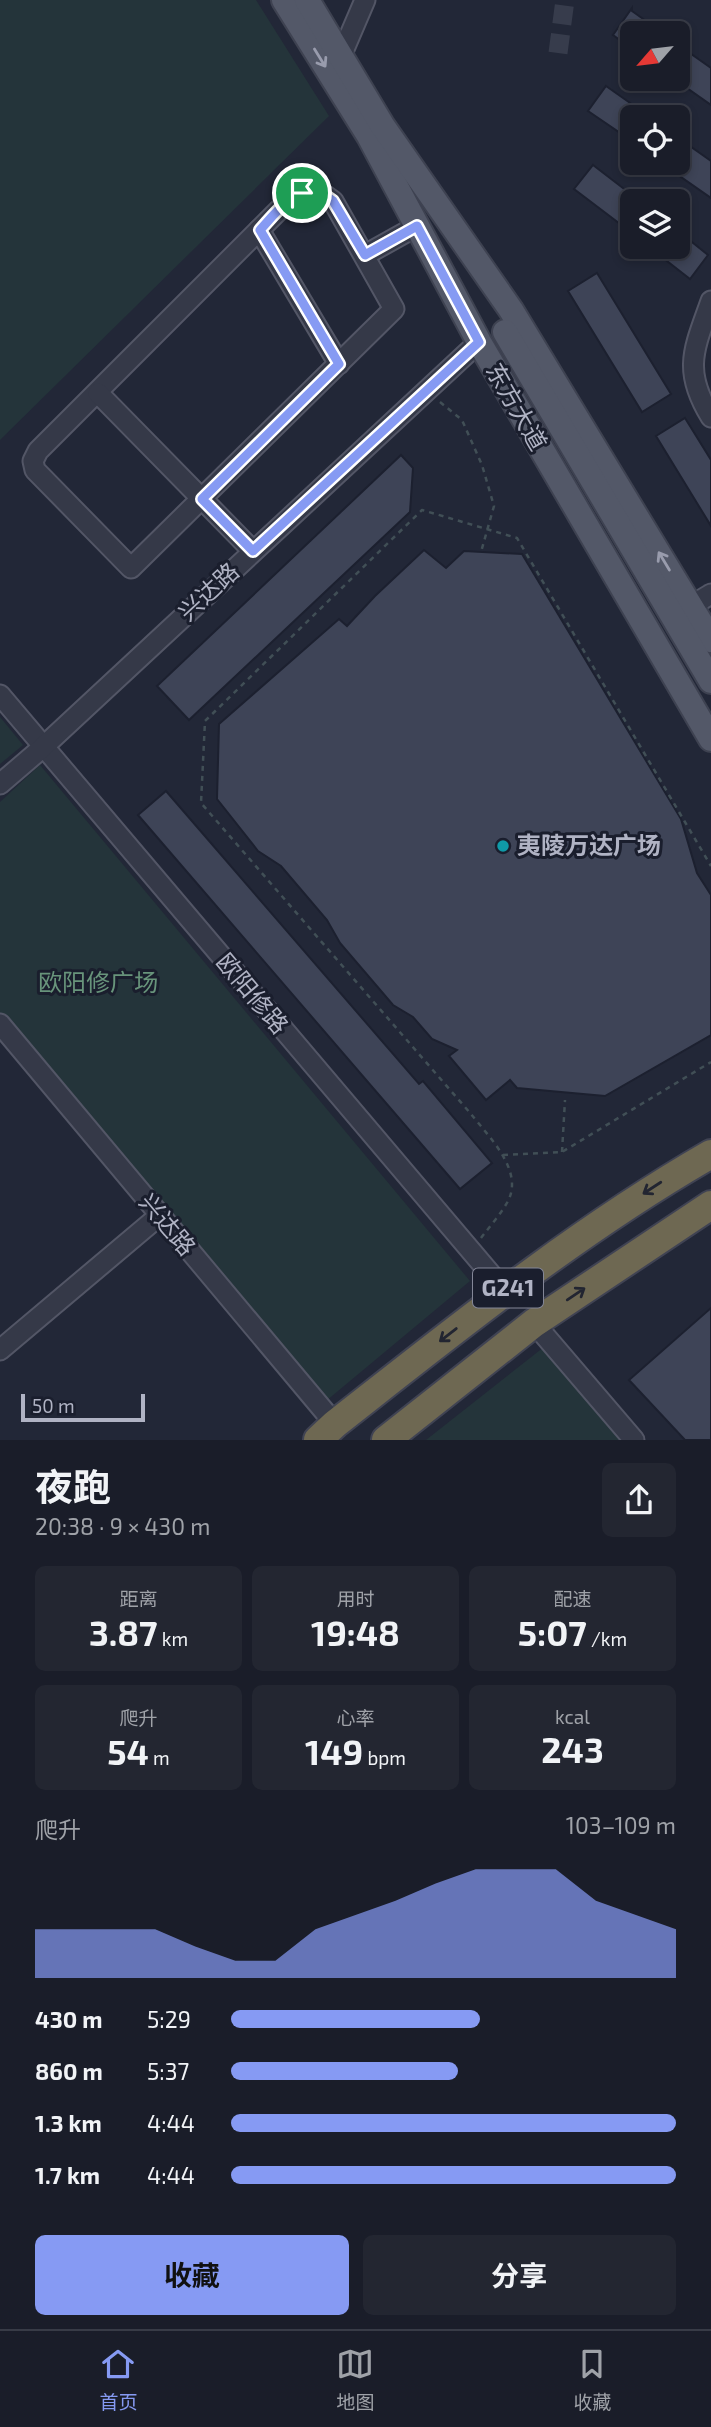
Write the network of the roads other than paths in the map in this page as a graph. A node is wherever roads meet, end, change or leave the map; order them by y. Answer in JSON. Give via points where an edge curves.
{"nodes":[{"id":1,"x":284,"y":0,"type":"edge"},
{"id":2,"x":307,"y":0,"type":"edge"},
{"id":3,"x":365,"y":0,"type":"edge"},
{"id":4,"x":341,"y":56,"type":"junction"},
{"id":5,"x":376,"y":131,"type":"junction"},
{"id":6,"x":417,"y":226,"type":"junction"},
{"id":7,"x":260,"y":230,"type":"junction"},
{"id":8,"x":365,"y":255,"type":"junction"},
{"id":9,"x":711,"y":301,"type":"edge"},
{"id":10,"x":479,"y":342,"type":"junction"},
{"id":11,"x":339,"y":364,"type":"junction"},
{"id":12,"x":98,"y":393,"type":"dead end"},
{"id":13,"x":711,"y":417,"type":"edge"},
{"id":14,"x":202,"y":499,"type":"junction"},
{"id":15,"x":253,"y":551,"type":"junction"},
{"id":16,"x":701,"y":600,"type":"edge"},
{"id":17,"x":711,"y":640,"type":"edge"},
{"id":18,"x":711,"y":681,"type":"edge"},
{"id":19,"x":0,"y":695,"type":"edge"},
{"id":20,"x":711,"y":710,"type":"edge"},
{"id":21,"x":711,"y":739,"type":"edge"},
{"id":22,"x":42,"y":748,"type":"junction"},
{"id":23,"x":0,"y":784,"type":"edge"},
{"id":24,"x":0,"y":1024,"type":"edge"},
{"id":25,"x":711,"y":1154,"type":"edge"},
{"id":26,"x":711,"y":1205,"type":"edge"},
{"id":27,"x":159,"y":1216,"type":"junction"},
{"id":28,"x":505,"y":1291,"type":"junction"},
{"id":29,"x":534,"y":1323,"type":"junction"},
{"id":30,"x":0,"y":1350,"type":"edge"},
{"id":31,"x":326,"y":1432,"type":"edge"},
{"id":32,"x":386,"y":1440,"type":"edge"},
{"id":33,"x":634,"y":1440,"type":"edge"}],
"edges":[{"from":1,"to":5,"type":"main road","name":"东方大道","one_way":true},
{"from":2,"to":4,"type":"main road","name":"东方大道"},
{"from":3,"to":4,"type":"street"},
{"from":4,"to":5,"type":"main road","name":"东方大道"},
{"from":5,"to":6,"type":"main road","name":"东方大道"},
{"from":16,"to":5,"type":"main road","name":"东方大道","one_way":true,"via":[[511,310]]},
{"from":5,"to":18,"type":"main road"},
{"from":5,"to":20,"type":"main road"},
{"from":6,"to":8,"type":"street"},
{"from":6,"to":10,"type":"main road","name":"东方大道"},
{"from":7,"to":8,"type":"street","via":[[289,200],[312,192],[333,201]]},
{"from":7,"to":11,"type":"street"},
{"from":7,"to":14,"type":"street","via":[[33,461],[34,470],[131,568]]},
{"from":8,"to":11,"type":"street","via":[[394,309]]},
{"from":9,"to":13,"type":"street","via":[[693,356],[693,377]]},
{"from":10,"to":15,"type":"street","name":"兴达路"},
{"from":10,"to":21,"type":"main road","name":"东方大道"},
{"from":11,"to":14,"type":"street"},
{"from":12,"to":14,"type":"street"},
{"from":14,"to":15,"type":"street"},
{"from":15,"to":22,"type":"street","name":"兴达路"},
{"from":16,"to":17,"type":"main road","name":"东方大道"},
{"from":19,"to":22,"type":"street","name":"欧阳修路"},
{"from":22,"to":23,"type":"street","name":"兴达路"},
{"from":22,"to":28,"type":"street","name":"欧阳修路"},
{"from":24,"to":27,"type":"street","name":"兴达路"},
{"from":25,"to":28,"type":"highway","number":"G241","one_way":true,"via":[[654,1186]]},
{"from":29,"to":26,"type":"highway","number":"G241","one_way":true},
{"from":27,"to":30,"type":"street"},
{"from":27,"to":31,"type":"street","name":"兴达路"},
{"from":28,"to":31,"type":"highway","number":"G241","one_way":true},
{"from":29,"to":32,"type":"highway","number":"G241"},
{"from":29,"to":33,"type":"street"}]}
